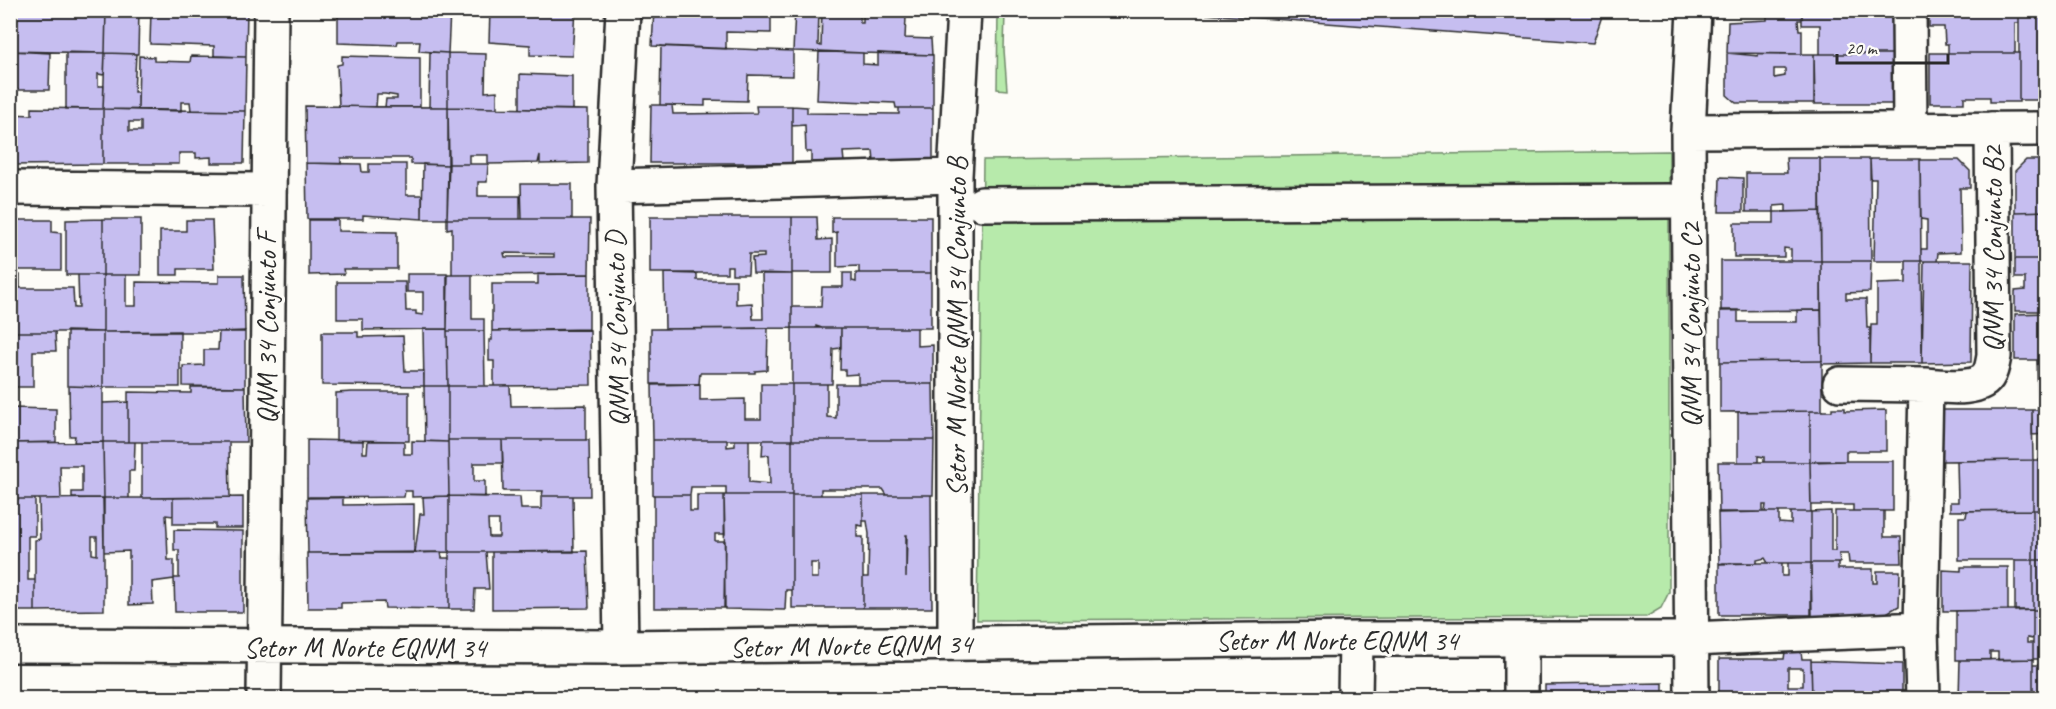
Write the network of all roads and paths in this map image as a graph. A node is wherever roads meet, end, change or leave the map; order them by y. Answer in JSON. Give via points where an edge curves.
{"nodes":[{"id":1,"x":272,"y":10,"type":"edge"},
{"id":2,"x":623,"y":10,"type":"edge"},
{"id":3,"x":964,"y":10,"type":"edge"},
{"id":4,"x":1694,"y":10,"type":"edge"},
{"id":5,"x":1909,"y":10,"type":"edge"},
{"id":6,"x":1910,"y":129,"type":"junction"},
{"id":7,"x":1992,"y":129,"type":"junction"},
{"id":8,"x":2046,"y":129,"type":"edge"},
{"id":9,"x":1688,"y":131,"type":"junction"},
{"id":10,"x":955,"y":176,"type":"junction"},
{"id":11,"x":614,"y":186,"type":"junction"},
{"id":12,"x":10,"y":188,"type":"edge"},
{"id":13,"x":267,"y":190,"type":"junction"},
{"id":14,"x":1669,"y":201,"type":"dead end"},
{"id":15,"x":982,"y":204,"type":"dead end"},
{"id":16,"x":1840,"y":384,"type":"dead end"},
{"id":17,"x":1926,"y":386,"type":"junction"},
{"id":18,"x":1921,"y":629,"type":"junction"},
{"id":19,"x":1356,"y":639,"type":"junction"},
{"id":20,"x":1521,"y":639,"type":"junction"},
{"id":21,"x":1692,"y":639,"type":"junction"},
{"id":22,"x":955,"y":644,"type":"junction"},
{"id":23,"x":10,"y":645,"type":"edge"},
{"id":24,"x":264,"y":646,"type":"junction"},
{"id":25,"x":621,"y":647,"type":"junction"},
{"id":26,"x":264,"y":699,"type":"edge"},
{"id":27,"x":1355,"y":699,"type":"edge"},
{"id":28,"x":1521,"y":699,"type":"edge"},
{"id":29,"x":1692,"y":699,"type":"edge"},
{"id":30,"x":1923,"y":699,"type":"edge"}],
"edges":[{"from":1,"to":13,"type":"street","name":"QNM 34 Conjunto F"},
{"from":2,"to":11,"type":"street","name":"QNM 34 Conjunto D"},
{"from":3,"to":10,"type":"street","name":"Setor M Norte QNM 34 Conjunto B"},
{"from":4,"to":9,"type":"street","name":"QNM 34 Conjunto C2"},
{"from":5,"to":6,"type":"street"},
{"from":6,"to":7,"type":"street"},
{"from":6,"to":9,"type":"street"},
{"from":7,"to":8,"type":"street"},
{"from":7,"to":17,"type":"street","name":"QNM 34 Conjunto B2","via":[[1994,356],[1989,375],[1982,382]]},
{"from":9,"to":21,"type":"street","name":"QNM 34 Conjunto C2"},
{"from":10,"to":11,"type":"street"},
{"from":10,"to":22,"type":"street","name":"Setor M Norte QNM 34 Conjunto B"},
{"from":11,"to":25,"type":"street","name":"QNM 34 Conjunto D"},
{"from":12,"to":13,"type":"street"},
{"from":13,"to":24,"type":"street","name":"QNM 34 Conjunto F"},
{"from":14,"to":15,"type":"street"},
{"from":16,"to":17,"type":"street","name":"QNM 34 Conjunto B2"},
{"from":17,"to":18,"type":"street"},
{"from":18,"to":21,"type":"street"},
{"from":18,"to":30,"type":"street"},
{"from":19,"to":20,"type":"street","name":"Setor M Norte EQNM 34"},
{"from":19,"to":22,"type":"street","name":"Setor M Norte EQNM 34"},
{"from":19,"to":27,"type":"street"},
{"from":20,"to":21,"type":"street","name":"Setor M Norte EQNM 34"},
{"from":20,"to":28,"type":"street"},
{"from":21,"to":29,"type":"street"},
{"from":22,"to":25,"type":"street","name":"Setor M Norte EQNM 34"},
{"from":23,"to":24,"type":"street","name":"Setor M Norte EQNM 34"},
{"from":24,"to":25,"type":"street","name":"Setor M Norte EQNM 34"},
{"from":24,"to":26,"type":"street","name":"QNM 34 Conjunto F"}]}
